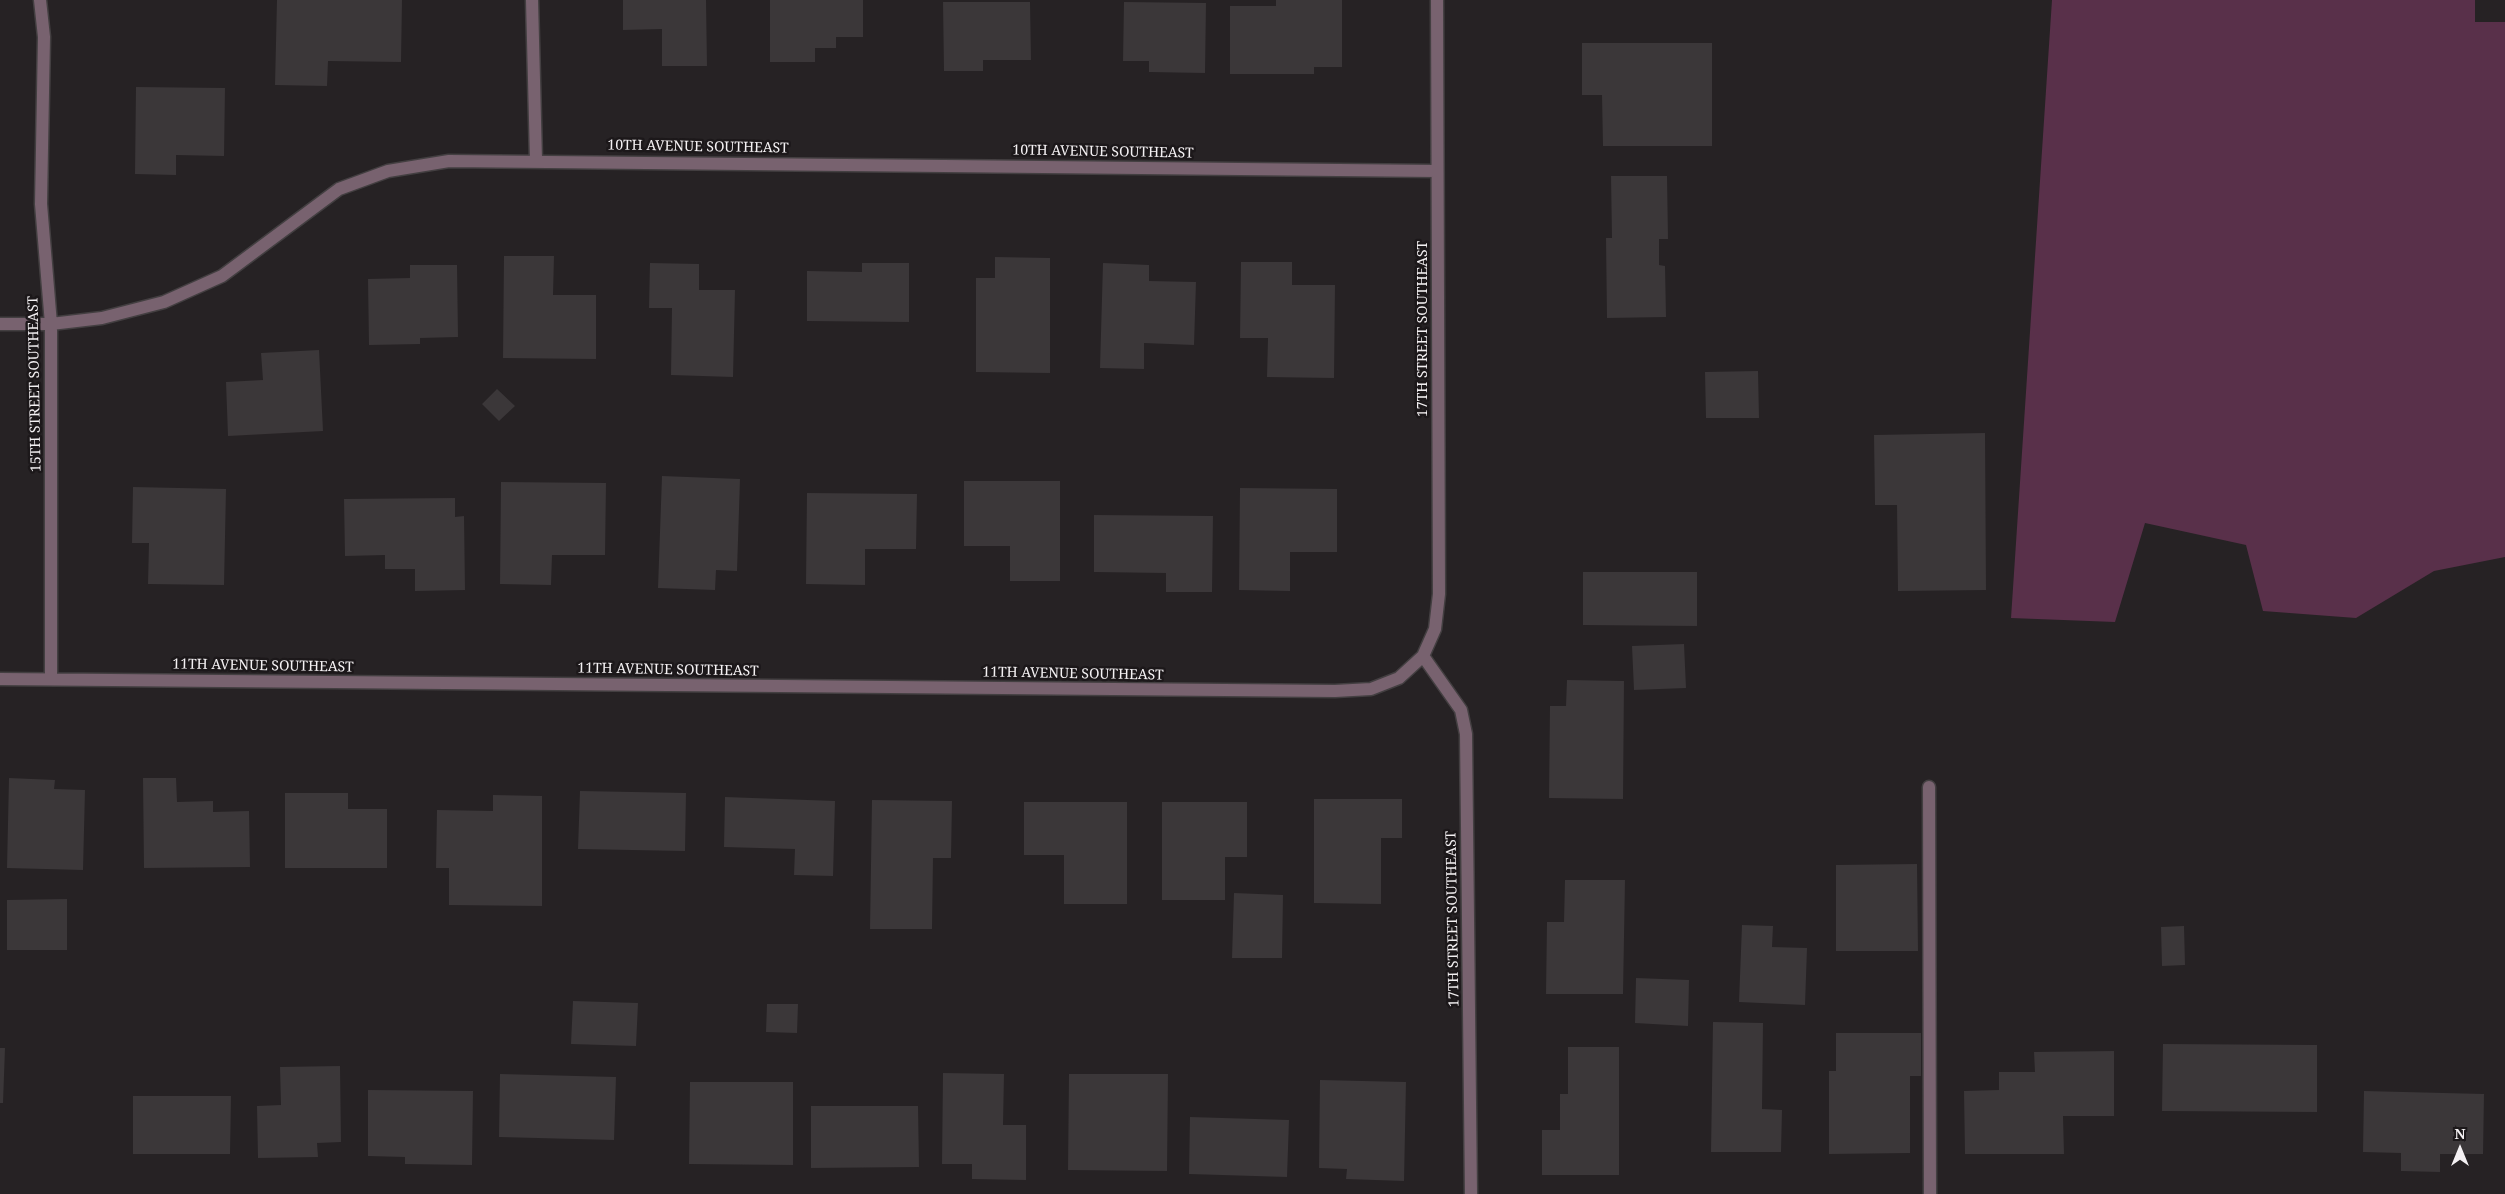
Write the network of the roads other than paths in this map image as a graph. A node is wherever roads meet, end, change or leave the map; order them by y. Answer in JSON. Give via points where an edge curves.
{"nodes":[{"id":1,"x":40,"y":0,"type":"edge"},
{"id":2,"x":532,"y":0,"type":"edge"},
{"id":3,"x":1437,"y":0,"type":"edge"},
{"id":4,"x":536,"y":160,"type":"junction"},
{"id":5,"x":1437,"y":171,"type":"junction"},
{"id":6,"x":0,"y":324,"type":"edge"},
{"id":7,"x":51,"y":324,"type":"junction"},
{"id":8,"x":1423,"y":656,"type":"junction"},
{"id":9,"x":51,"y":678,"type":"junction"},
{"id":10,"x":0,"y":679,"type":"edge"},
{"id":11,"x":1335,"y":691,"type":"joint"},
{"id":12,"x":1928,"y":787,"type":"dead end"},
{"id":13,"x":1471,"y":1194,"type":"edge"},
{"id":14,"x":1930,"y":1194,"type":"edge"}],
"edges":[{"from":1,"to":7,"type":"street","name":"15TH STREET SOUTHEAST","via":[[44,37],[41,204]]},
{"from":2,"to":4,"type":"street"},
{"from":3,"to":5,"type":"street","name":"17TH STREET SOUTHEAST"},
{"from":4,"to":5,"type":"street","name":"10TH AVENUE SOUTHEAST"},
{"from":4,"to":7,"type":"street","name":"10TH AVENUE SOUTHEAST","via":[[449,161],[388,171],[339,189],[222,276],[164,302],[102,318]]},
{"from":5,"to":8,"type":"street","name":"17TH STREET SOUTHEAST","via":[[1439,594],[1435,629]]},
{"from":6,"to":7,"type":"street","name":"10TH AVENUE SOUTHEAST"},
{"from":7,"to":9,"type":"street","name":"15TH STREET SOUTHEAST"},
{"from":8,"to":11,"type":"street","name":"17TH STREET SOUTHEAST","via":[[1399,678],[1371,689]]},
{"from":8,"to":13,"type":"street","name":"17TH STREET SOUTHEAST","via":[[1462,710],[1466,734]]},
{"from":9,"to":10,"type":"street","name":"11TH AVENUE SOUTHEAST"},
{"from":9,"to":11,"type":"street","name":"11TH AVENUE SOUTHEAST"},
{"from":12,"to":14,"type":"street"}]}
